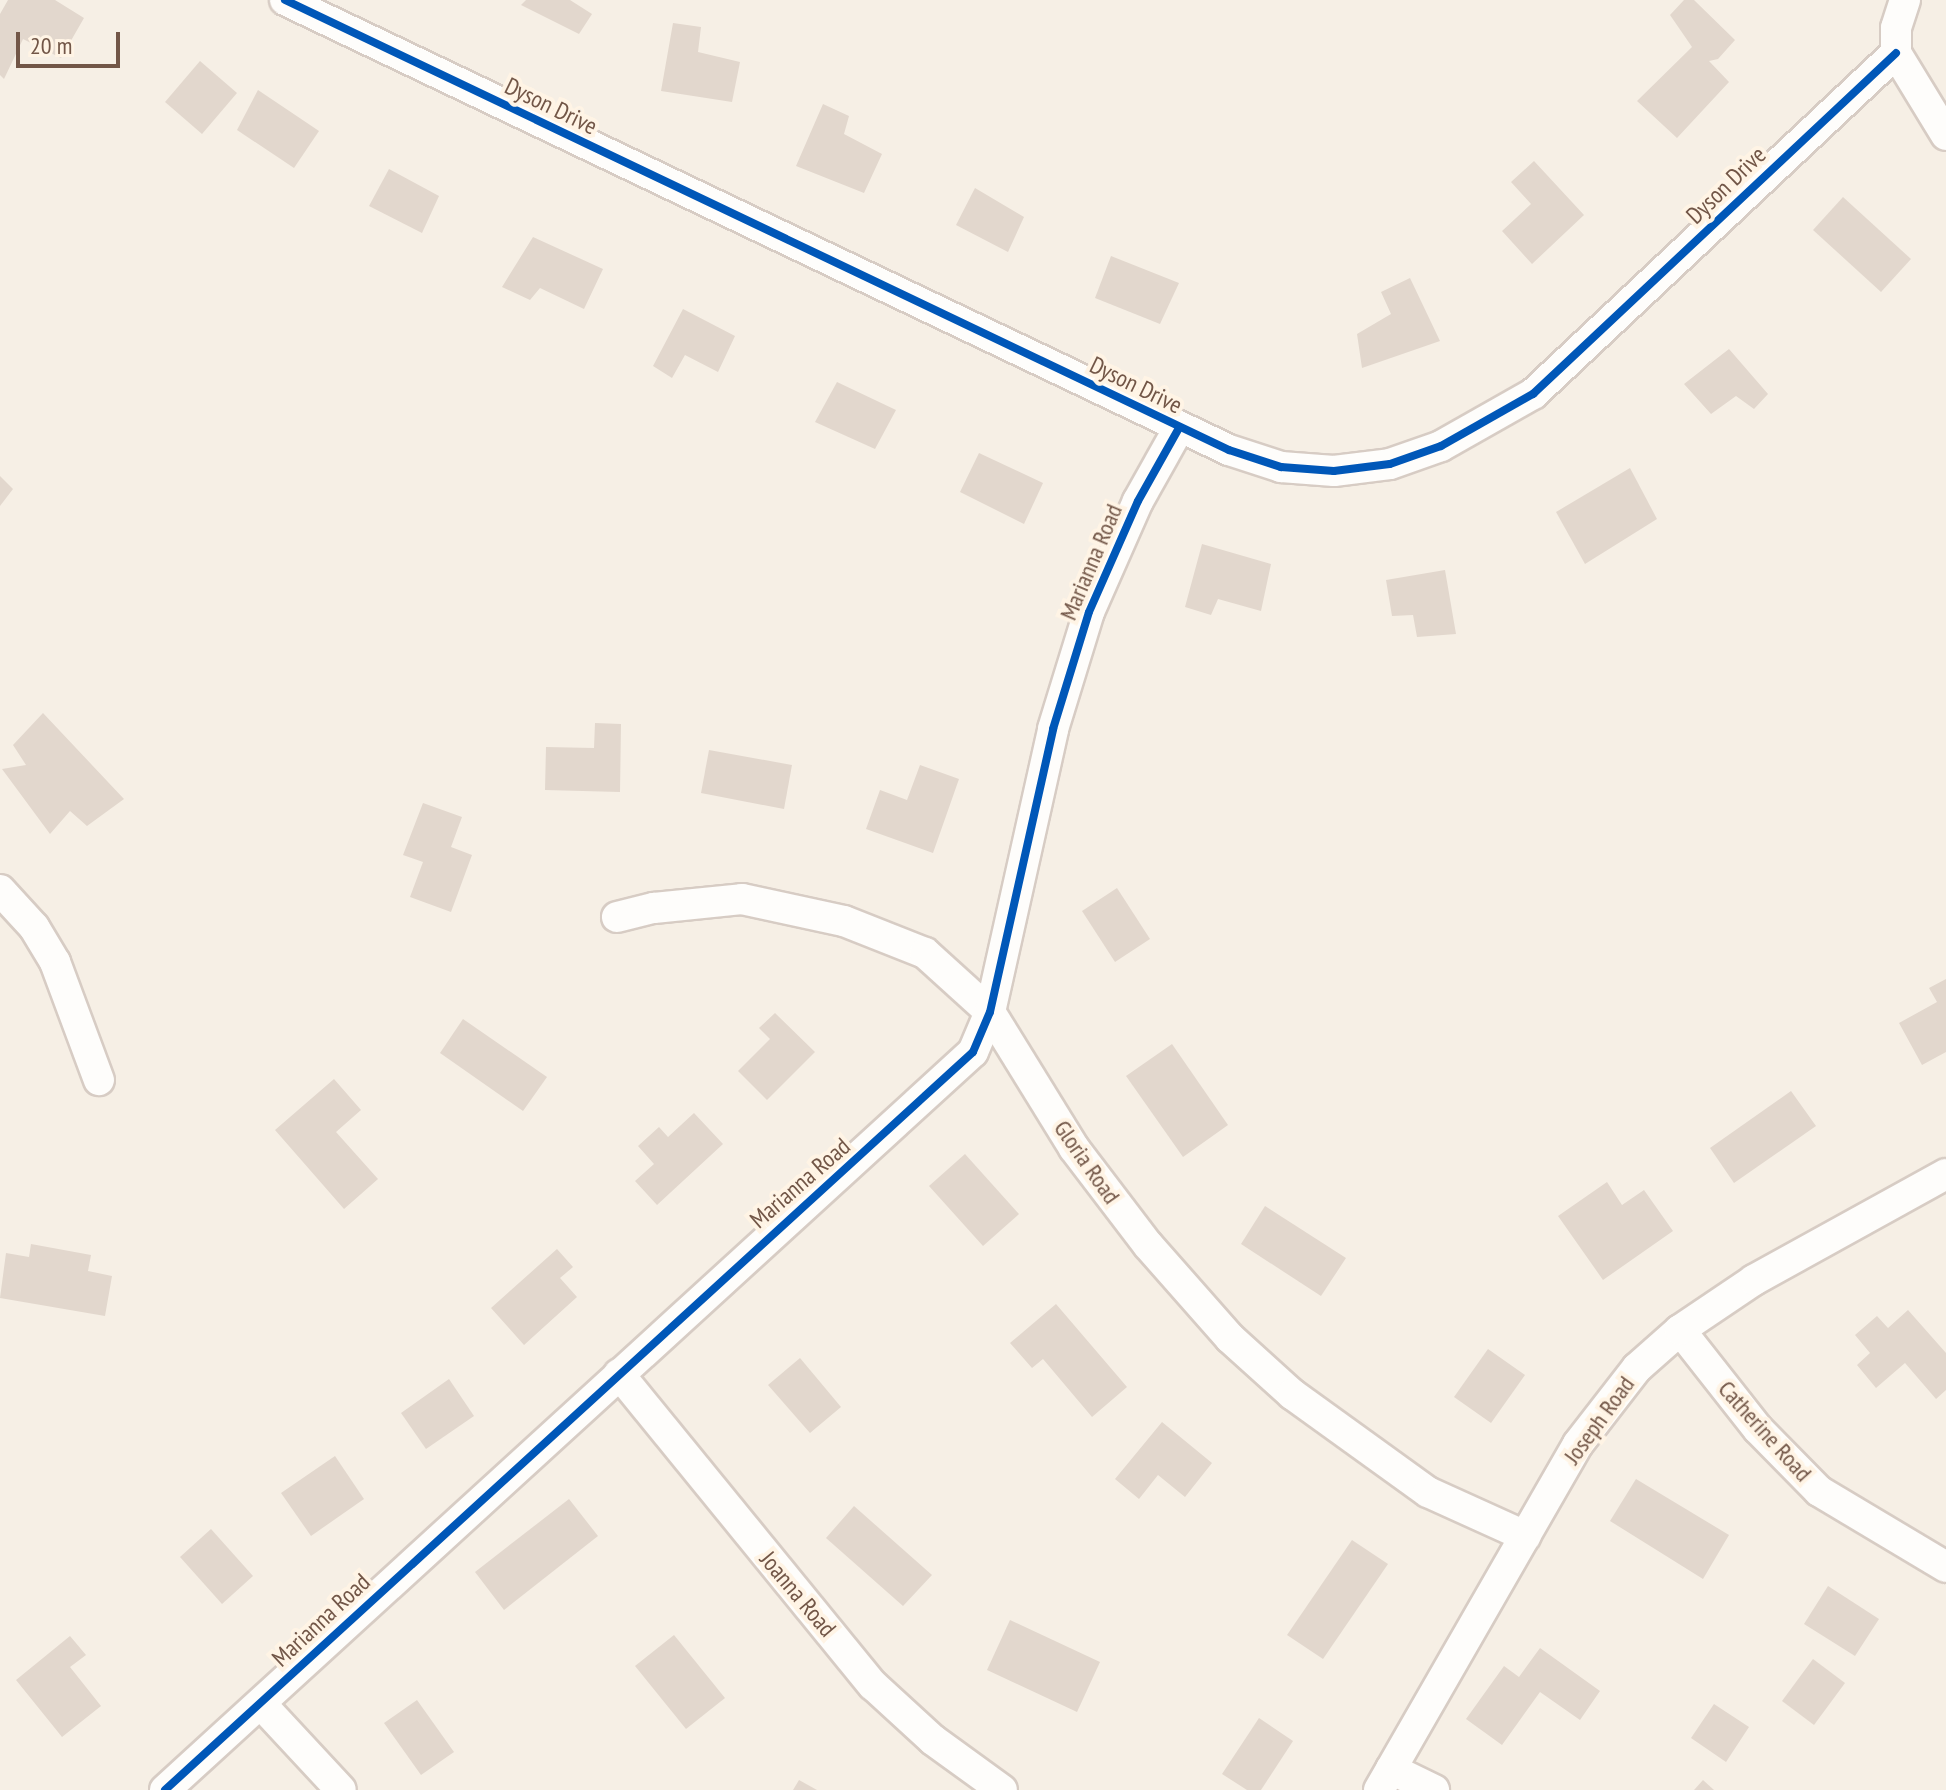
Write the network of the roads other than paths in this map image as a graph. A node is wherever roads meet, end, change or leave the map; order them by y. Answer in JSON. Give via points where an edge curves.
{"nodes":[{"id":1,"x":285,"y":0,"type":"edge"},
{"id":2,"x":1905,"y":0,"type":"edge"},
{"id":3,"x":1896,"y":53,"type":"junction"},
{"id":4,"x":1946,"y":135,"type":"edge"},
{"id":5,"x":1179,"y":428,"type":"junction"},
{"id":6,"x":0,"y":890,"type":"edge"},
{"id":7,"x":617,"y":917,"type":"dead end"},
{"id":8,"x":990,"y":1012,"type":"junction"},
{"id":9,"x":99,"y":1080,"type":"dead end"},
{"id":10,"x":1946,"y":1174,"type":"edge"},
{"id":11,"x":1680,"y":1330,"type":"junction"},
{"id":12,"x":619,"y":1374,"type":"junction"},
{"id":13,"x":1525,"y":1536,"type":"junction"},
{"id":14,"x":1946,"y":1567,"type":"edge"},
{"id":15,"x":261,"y":1704,"type":"junction"},
{"id":16,"x":1385,"y":1780,"type":"edge"},
{"id":17,"x":165,"y":1790,"type":"edge"},
{"id":18,"x":341,"y":1790,"type":"edge"},
{"id":19,"x":1002,"y":1790,"type":"edge"},
{"id":20,"x":1434,"y":1790,"type":"edge"}],
"edges":[{"from":1,"to":5,"type":"street","name":"Dyson Drive"},
{"from":2,"to":3,"type":"street","via":[[1896,28]]},
{"from":3,"to":4,"type":"street"},
{"from":3,"to":5,"type":"street","name":"Dyson Drive","via":[[1571,362],[1488,422],[1390,464],[1334,471],[1281,467]]},
{"from":5,"to":8,"type":"street","name":"Marianna Road","via":[[1138,501],[1089,612],[1053,729]]},
{"from":6,"to":9,"type":"street","via":[[34,927],[55,962]]},
{"from":7,"to":8,"type":"street","name":"Gloria Road","via":[[742,899],[831,917],[925,953]]},
{"from":8,"to":12,"type":"street","name":"Marianna Road","via":[[973,1052],[947,1080]]},
{"from":8,"to":13,"type":"street","name":"Gloria Road","via":[[1074,1148],[1148,1245],[1230,1338],[1292,1394],[1428,1492]]},
{"from":10,"to":11,"type":"street","name":"Joseph Road","via":[[1820,1240]]},
{"from":11,"to":13,"type":"street","name":"Joseph Road","via":[[1605,1405]]},
{"from":11,"to":14,"type":"street","name":"Catherine Road","via":[[1758,1429],[1819,1491]]},
{"from":12,"to":15,"type":"street","name":"Marianna Road"},
{"from":12,"to":19,"type":"street","name":"Joanna Road","via":[[873,1685],[933,1740]]},
{"from":13,"to":16,"type":"street","name":"Joseph Road"},
{"from":15,"to":17,"type":"street","name":"Marianna Road"},
{"from":15,"to":18,"type":"street"},
{"from":16,"to":20,"type":"street"}]}
